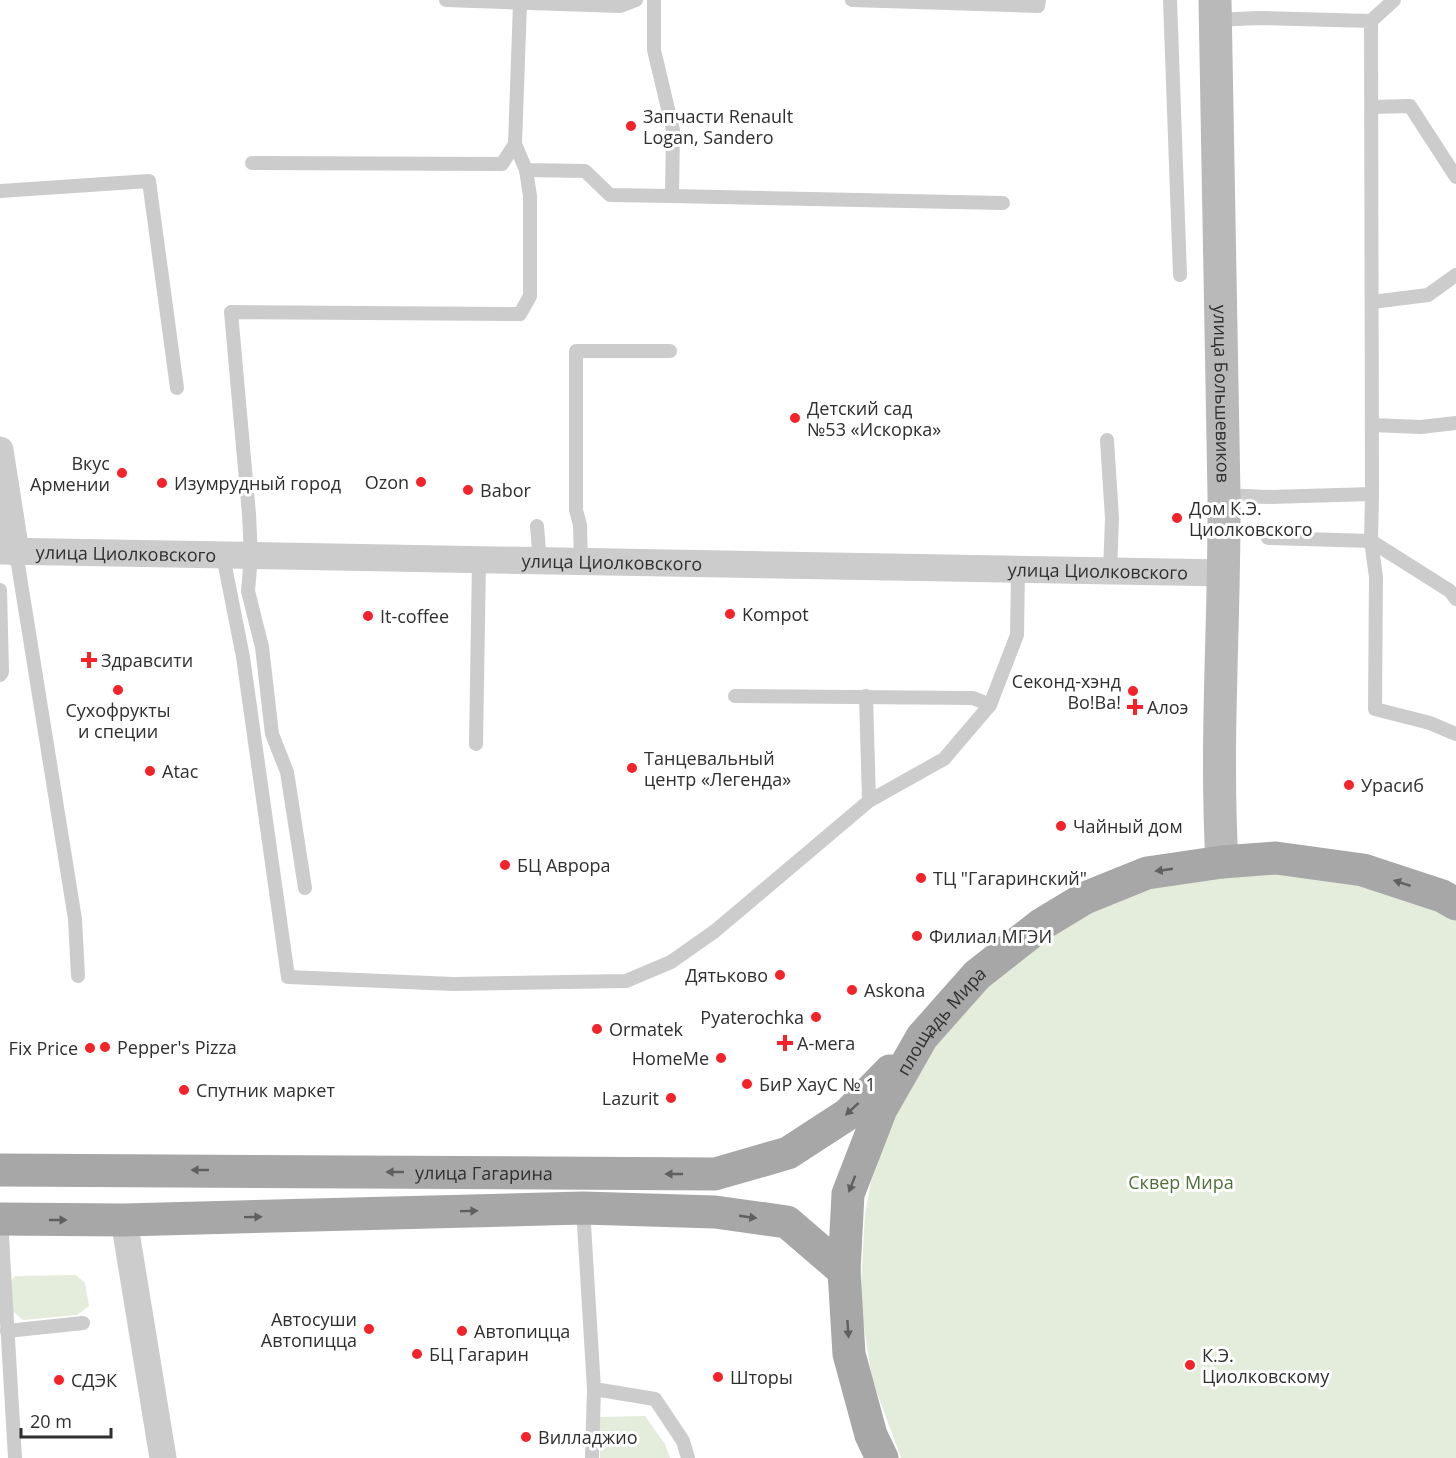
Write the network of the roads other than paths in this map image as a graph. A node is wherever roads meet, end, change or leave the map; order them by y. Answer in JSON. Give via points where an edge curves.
{"nodes":[{"id":1,"x":446,"y":0,"type":"edge"},
{"id":2,"x":636,"y":0,"type":"edge"},
{"id":3,"x":654,"y":0,"type":"edge"},
{"id":4,"x":852,"y":0,"type":"edge"},
{"id":5,"x":1039,"y":0,"type":"edge"},
{"id":6,"x":1170,"y":0,"type":"edge"},
{"id":7,"x":1394,"y":0,"type":"edge"},
{"id":8,"x":520,"y":3,"type":"junction"},
{"id":9,"x":1215,"y":10,"type":"edge"},
{"id":10,"x":1371,"y":21,"type":"junction"},
{"id":11,"x":1372,"y":107,"type":"junction"},
{"id":12,"x":515,"y":144,"type":"junction"},
{"id":13,"x":252,"y":163,"type":"dead end"},
{"id":14,"x":526,"y":170,"type":"junction"},
{"id":15,"x":1456,"y":177,"type":"edge"},
{"id":16,"x":0,"y":191,"type":"edge"},
{"id":17,"x":672,"y":196,"type":"junction"},
{"id":18,"x":1003,"y":203,"type":"dead end"},
{"id":19,"x":1179,"y":275,"type":"dead end"},
{"id":20,"x":1456,"y":275,"type":"edge"},
{"id":21,"x":1372,"y":302,"type":"junction"},
{"id":22,"x":670,"y":351,"type":"dead end"},
{"id":23,"x":177,"y":388,"type":"dead end"},
{"id":24,"x":1456,"y":423,"type":"edge"},
{"id":25,"x":1372,"y":425,"type":"junction"},
{"id":26,"x":1107,"y":440,"type":"dead end"},
{"id":27,"x":0,"y":450,"type":"edge"},
{"id":28,"x":1372,"y":494,"type":"junction"},
{"id":29,"x":1224,"y":495,"type":"junction"},
{"id":30,"x":537,"y":526,"type":"dead end"},
{"id":31,"x":1268,"y":538,"type":"dead end"},
{"id":32,"x":1371,"y":541,"type":"junction"},
{"id":33,"x":8,"y":552,"type":"edge"},
{"id":34,"x":223,"y":556,"type":"junction"},
{"id":35,"x":251,"y":556,"type":"junction"},
{"id":36,"x":479,"y":561,"type":"junction"},
{"id":37,"x":540,"y":562,"type":"junction"},
{"id":38,"x":581,"y":563,"type":"junction"},
{"id":39,"x":1018,"y":570,"type":"junction"},
{"id":40,"x":1110,"y":572,"type":"junction"},
{"id":41,"x":1225,"y":573,"type":"junction"},
{"id":42,"x":0,"y":590,"type":"edge"},
{"id":43,"x":1456,"y":599,"type":"edge"},
{"id":44,"x":0,"y":675,"type":"edge"},
{"id":45,"x":735,"y":696,"type":"dead end"},
{"id":46,"x":866,"y":696,"type":"junction"},
{"id":47,"x":990,"y":705,"type":"junction"},
{"id":48,"x":1456,"y":734,"type":"edge"},
{"id":49,"x":476,"y":744,"type":"dead end"},
{"id":50,"x":868,"y":801,"type":"junction"},
{"id":51,"x":1222,"y":862,"type":"junction"},
{"id":52,"x":304,"y":888,"type":"dead end"},
{"id":53,"x":1456,"y":904,"type":"edge"},
{"id":54,"x":78,"y":976,"type":"dead end"},
{"id":55,"x":922,"y":1037,"type":"junction"},
{"id":56,"x":0,"y":1170,"type":"edge"},
{"id":57,"x":583,"y":1208,"type":"junction"},
{"id":58,"x":1,"y":1219,"type":"edge"},
{"id":59,"x":124,"y":1220,"type":"junction"},
{"id":60,"x":844,"y":1271,"type":"junction"},
{"id":61,"x":83,"y":1323,"type":"dead end"},
{"id":62,"x":7,"y":1331,"type":"junction"},
{"id":63,"x":594,"y":1389,"type":"junction"},
{"id":64,"x":15,"y":1458,"type":"edge"},
{"id":65,"x":163,"y":1458,"type":"edge"},
{"id":66,"x":592,"y":1458,"type":"edge"},
{"id":67,"x":688,"y":1458,"type":"edge"},
{"id":68,"x":882,"y":1458,"type":"edge"}],
"edges":[{"from":1,"to":8,"type":"lane"},
{"from":2,"to":8,"type":"lane","via":[[621,6]]},
{"from":3,"to":17,"type":"lane","via":[[654,50],[673,130]]},
{"from":4,"to":5,"type":"lane","via":[[1038,6]]},
{"from":6,"to":19,"type":"lane"},
{"from":7,"to":10,"type":"lane"},
{"from":8,"to":12,"type":"lane"},
{"from":9,"to":10,"type":"lane","via":[[1257,18]]},
{"from":9,"to":29,"type":"street","name":"улица Большевиков"},
{"from":10,"to":11,"type":"lane"},
{"from":11,"to":15,"type":"lane","via":[[1410,106]]},
{"from":11,"to":21,"type":"lane"},
{"from":12,"to":13,"type":"lane","via":[[502,164]]},
{"from":12,"to":14,"type":"lane"},
{"from":14,"to":17,"type":"lane","via":[[585,171],[610,195]]},
{"from":14,"to":35,"type":"lane","via":[[530,196],[530,296],[520,314],[231,312]]},
{"from":16,"to":23,"type":"lane","via":[[149,181]]},
{"from":17,"to":18,"type":"lane"},
{"from":20,"to":21,"type":"lane","via":[[1428,295]]},
{"from":21,"to":25,"type":"lane"},
{"from":22,"to":38,"type":"lane","via":[[576,351],[576,510]]},
{"from":24,"to":25,"type":"lane"},
{"from":25,"to":28,"type":"lane"},
{"from":26,"to":40,"type":"lane","via":[[1112,518]]},
{"from":27,"to":33,"type":"street"},
{"from":28,"to":29,"type":"lane"},
{"from":28,"to":32,"type":"lane"},
{"from":29,"to":41,"type":"street","name":"улица Большевиков"},
{"from":30,"to":37,"type":"lane"},
{"from":31,"to":32,"type":"lane"},
{"from":32,"to":43,"type":"lane","via":[[1450,591]]},
{"from":32,"to":48,"type":"lane","via":[[1376,576],[1375,709]]},
{"from":33,"to":34,"type":"street","name":"улица Циолковского"},
{"from":33,"to":54,"type":"lane","via":[[75,919]]},
{"from":34,"to":35,"type":"street","name":"улица Циолковского"},
{"from":34,"to":50,"type":"lane","via":[[243,657],[288,976],[453,984],[626,981],[671,962],[715,931]]},
{"from":35,"to":36,"type":"street","name":"улица Циолковского"},
{"from":35,"to":52,"type":"lane","via":[[248,591],[262,647],[272,734],[287,772]]},
{"from":36,"to":37,"type":"street","name":"улица Циолковского"},
{"from":36,"to":49,"type":"lane"},
{"from":37,"to":38,"type":"street","name":"улица Циолковского"},
{"from":38,"to":39,"type":"street","name":"улица Циолковского"},
{"from":39,"to":40,"type":"street","name":"улица Циолковского"},
{"from":39,"to":47,"type":"lane","via":[[1017,635]]},
{"from":40,"to":41,"type":"street","name":"улица Циолковского"},
{"from":41,"to":51,"type":"street","name":"улица Большевиков","via":[[1219,804]]},
{"from":42,"to":44,"type":"lane"},
{"from":45,"to":46,"type":"lane"},
{"from":46,"to":47,"type":"lane","via":[[973,698]]},
{"from":46,"to":50,"type":"lane"},
{"from":47,"to":50,"type":"lane","via":[[944,759]]},
{"from":53,"to":51,"type":"main road","name":"площадь Мира","one_way":true,"via":[[1363,870],[1276,858]]},
{"from":51,"to":55,"type":"main road","name":"площадь Мира","one_way":true,"via":[[1147,873],[1085,898],[1042,924],[977,975]]},
{"from":55,"to":56,"type":"main road","name":"улица Гагарина","one_way":true,"via":[[848,1114],[788,1153],[715,1174]]},
{"from":55,"to":60,"type":"main road","name":"площадь Мира","one_way":true,"via":[[881,1109],[848,1194]]},
{"from":59,"to":57,"type":"main road","name":"улица Гагарина","one_way":true},
{"from":57,"to":60,"type":"main road","name":"улица Гагарина","one_way":true,"via":[[715,1212],[787,1222]]},
{"from":57,"to":63,"type":"lane"},
{"from":58,"to":59,"type":"main road","name":"улица Гагарина","one_way":true},
{"from":58,"to":62,"type":"lane"},
{"from":59,"to":65,"type":"street"},
{"from":60,"to":68,"type":"main road","name":"площадь Мира","one_way":true,"via":[[849,1354],[871,1435]]},
{"from":61,"to":62,"type":"lane"},
{"from":62,"to":64,"type":"lane"},
{"from":63,"to":66,"type":"lane"},
{"from":63,"to":67,"type":"lane","via":[[654,1399],[683,1441]]}]}
